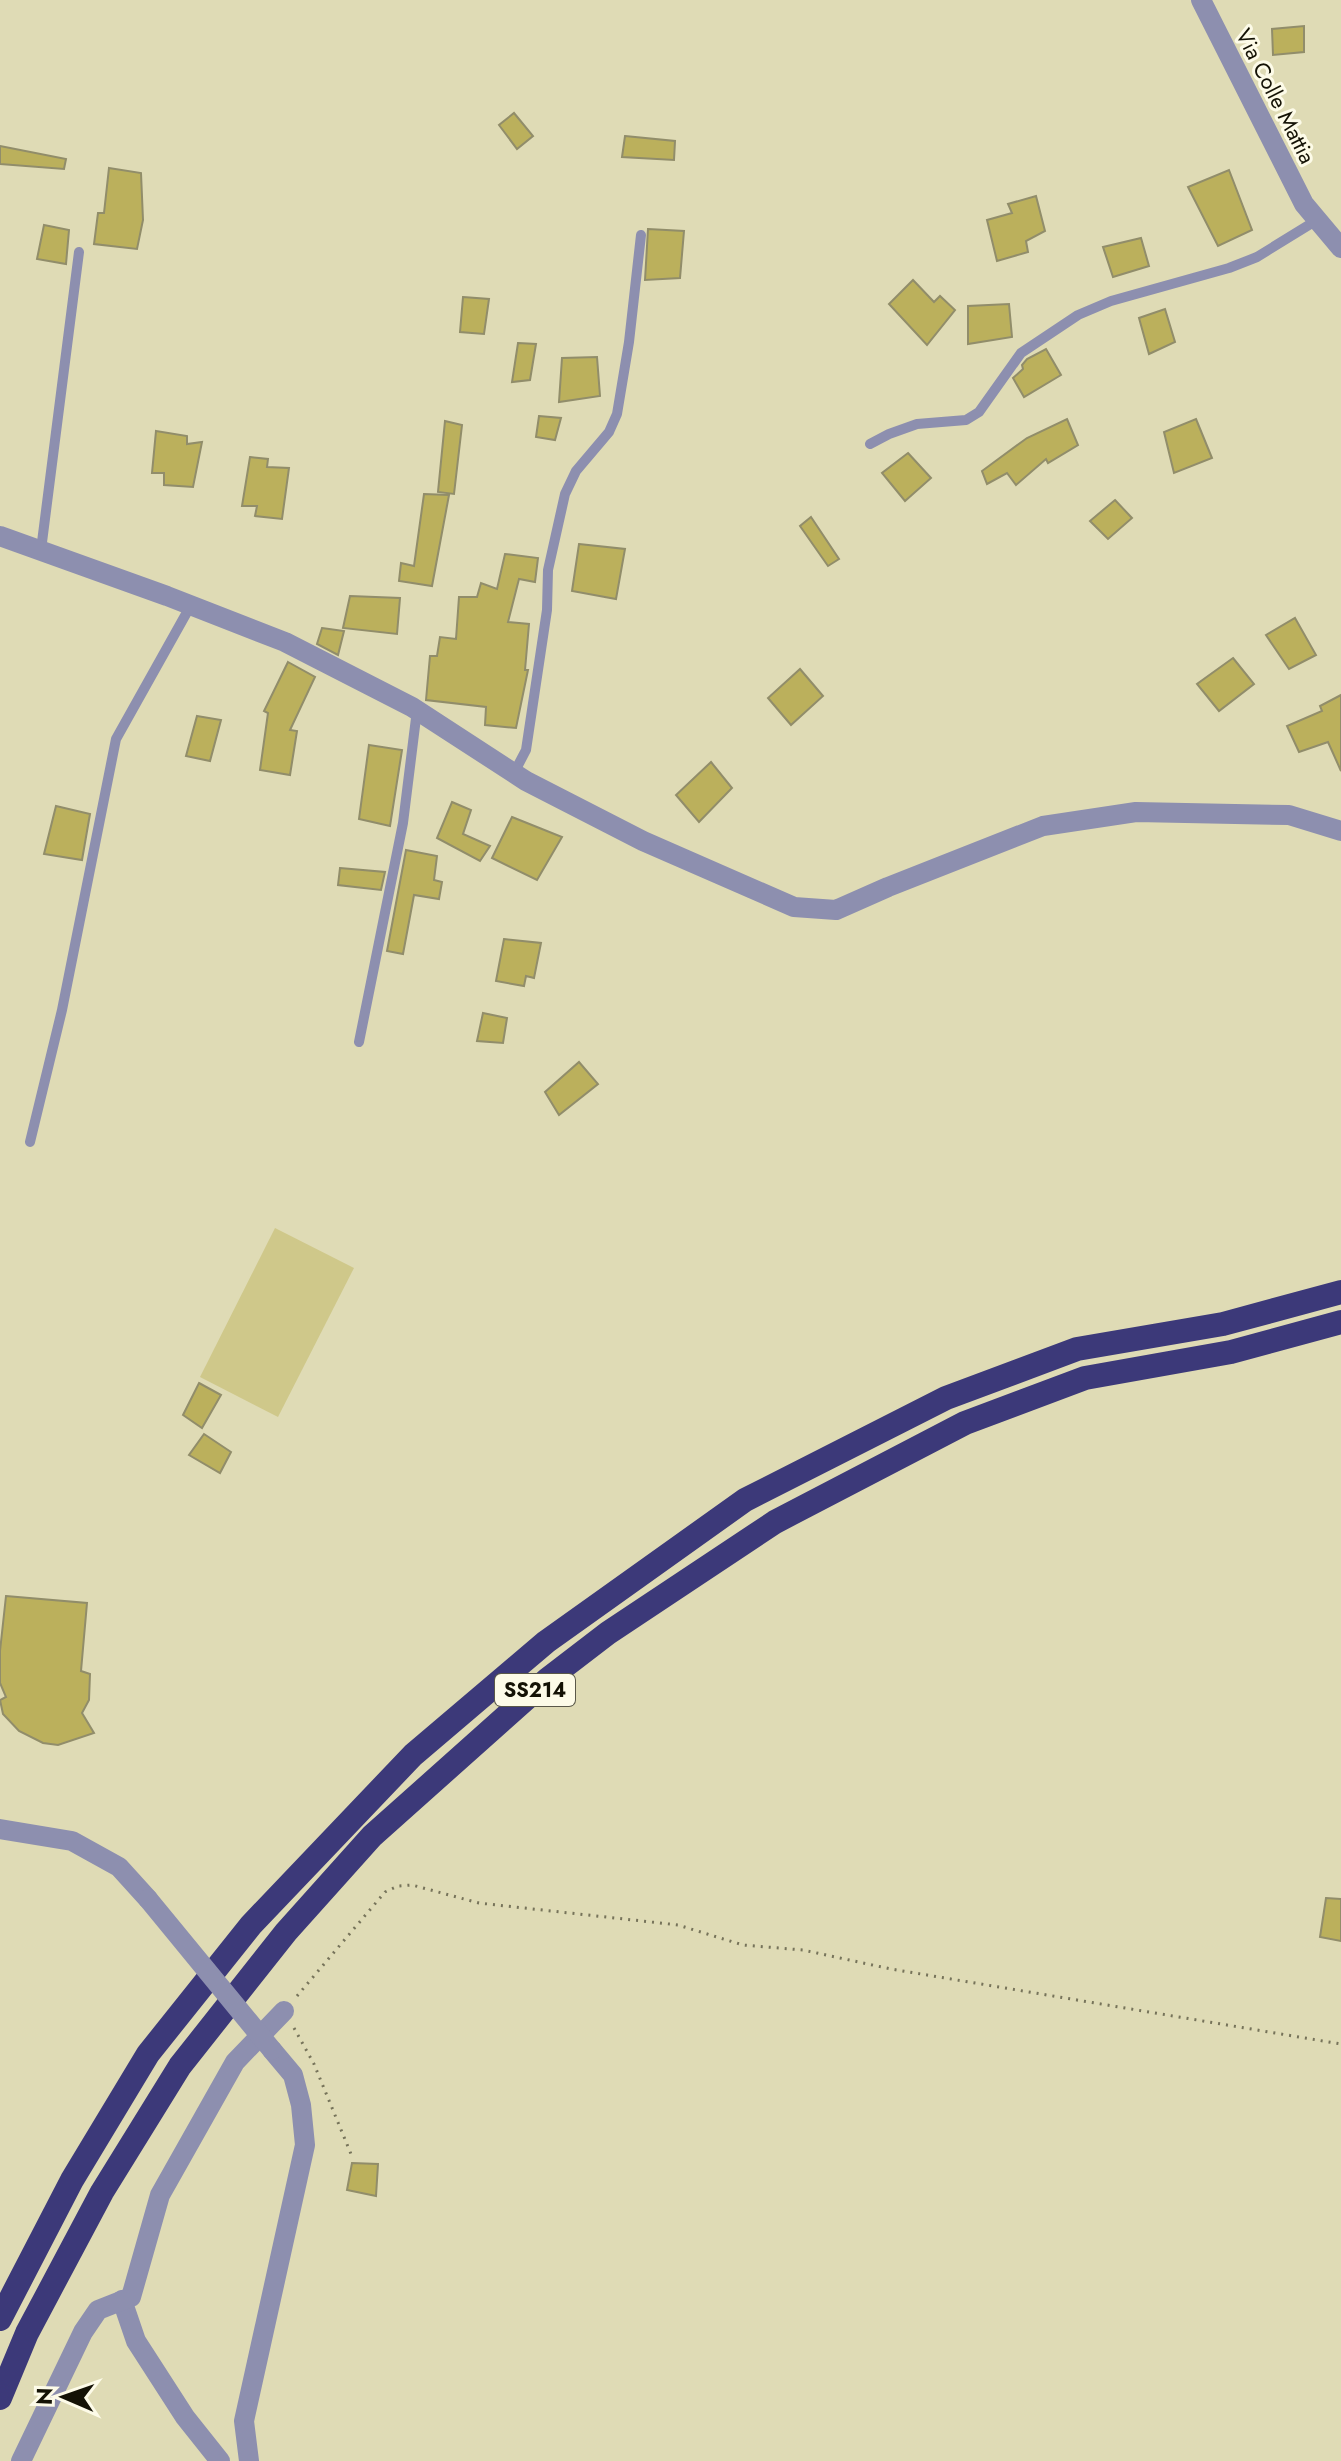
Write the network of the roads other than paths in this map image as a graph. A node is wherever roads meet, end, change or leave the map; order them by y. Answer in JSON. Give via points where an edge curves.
{"nodes":[{"id":1,"x":1201,"y":0,"type":"edge"},
{"id":2,"x":1317,"y":220,"type":"junction"},
{"id":3,"x":641,"y":235,"type":"dead end"},
{"id":4,"x":1341,"y":248,"type":"edge"},
{"id":5,"x":79,"y":252,"type":"dead end"},
{"id":6,"x":870,"y":444,"type":"dead end"},
{"id":7,"x":0,"y":536,"type":"edge"},
{"id":8,"x":41,"y":550,"type":"junction"},
{"id":9,"x":191,"y":605,"type":"junction"},
{"id":10,"x":417,"y":710,"type":"junction"},
{"id":11,"x":514,"y":773,"type":"junction"},
{"id":12,"x":1341,"y":831,"type":"edge"},
{"id":13,"x":359,"y":1042,"type":"dead end"},
{"id":14,"x":30,"y":1142,"type":"dead end"},
{"id":15,"x":1341,"y":1292,"type":"edge"},
{"id":16,"x":1341,"y":1322,"type":"edge"},
{"id":17,"x":0,"y":1829,"type":"edge"},
{"id":18,"x":284,"y":2011,"type":"road end"},
{"id":19,"x":122,"y":2300,"type":"junction"},
{"id":20,"x":0,"y":2319,"type":"edge"},
{"id":21,"x":0,"y":2398,"type":"edge"},
{"id":22,"x":21,"y":2461,"type":"edge"},
{"id":23,"x":220,"y":2461,"type":"edge"},
{"id":24,"x":249,"y":2461,"type":"edge"}],
"edges":[{"from":1,"to":2,"type":"street","name":"Via Colle Mattia","via":[[1304,204]]},
{"from":2,"to":4,"type":"street","name":"Via Colle Mattia"},
{"from":2,"to":6,"type":"lane","via":[[1257,257],[1078,315],[1021,353],[979,412],[966,420],[917,424]]},
{"from":3,"to":11,"type":"lane","via":[[617,414],[565,494],[548,570],[526,750]]},
{"from":5,"to":8,"type":"lane"},
{"from":7,"to":8,"type":"street"},
{"from":8,"to":9,"type":"street"},
{"from":9,"to":10,"type":"street","via":[[285,642]]},
{"from":9,"to":14,"type":"lane","via":[[116,739]]},
{"from":10,"to":11,"type":"street"},
{"from":10,"to":13,"type":"lane","via":[[403,823]]},
{"from":11,"to":12,"type":"street","via":[[643,841],[794,907],[836,910],[1043,826],[1136,812],[1289,815]]},
{"from":15,"to":20,"type":"highway","number":"SS214","via":[[1223,1324],[1077,1349],[946,1398],[745,1500],[546,1642],[413,1755],[241,1937],[148,2054],[72,2180]]},
{"from":16,"to":21,"type":"highway","number":"SS214","via":[[1231,1352],[1085,1378],[965,1423],[775,1522],[548,1679],[372,1836],[286,1932],[180,2066],[102,2192],[27,2333]]},
{"from":17,"to":24,"type":"street","bridge":true,"via":[[72,1841],[119,1867],[293,2075],[305,2145],[244,2421]]},
{"from":18,"to":19,"type":"street","via":[[235,2062],[160,2195],[131,2297]]},
{"from":19,"to":22,"type":"street","via":[[98,2310],[83,2332]]},
{"from":19,"to":23,"type":"street","via":[[136,2341]]}]}
